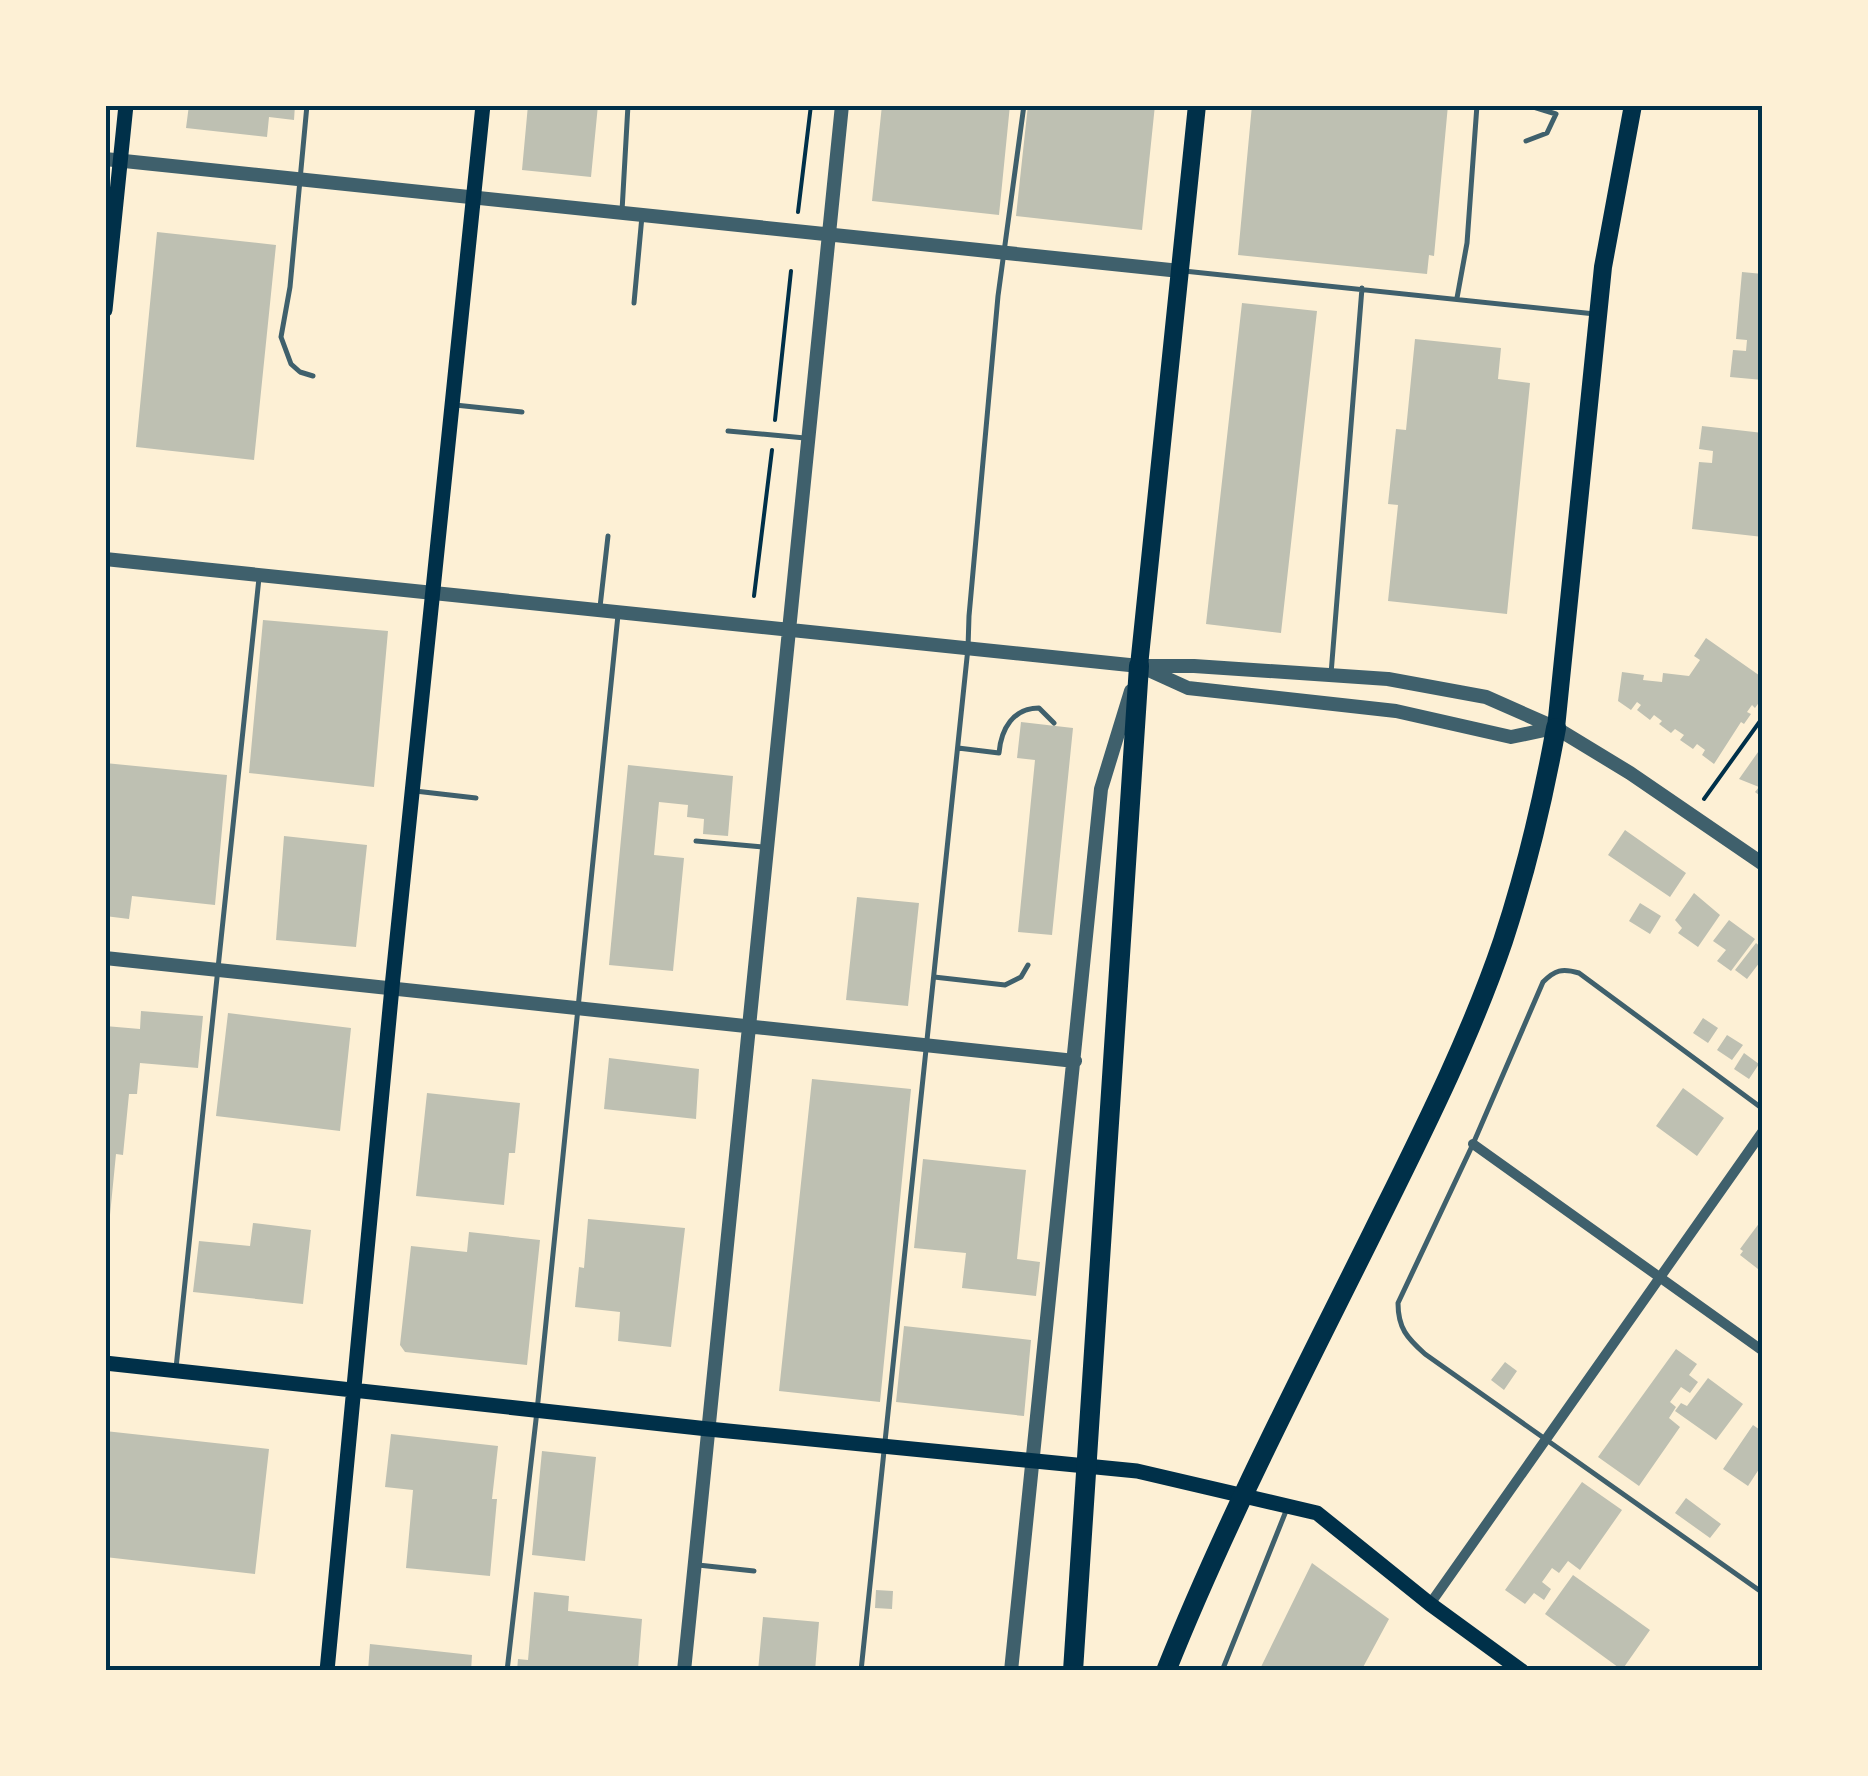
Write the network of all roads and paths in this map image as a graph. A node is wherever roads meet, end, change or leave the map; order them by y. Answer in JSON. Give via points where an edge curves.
{"nodes":[{"id":1,"x":126,"y":105,"type":"edge"},
{"id":2,"x":307,"y":105,"type":"edge"},
{"id":3,"x":483,"y":105,"type":"edge"},
{"id":4,"x":628,"y":105,"type":"edge"},
{"id":5,"x":811,"y":105,"type":"edge"},
{"id":6,"x":842,"y":105,"type":"edge"},
{"id":7,"x":1024,"y":105,"type":"edge"},
{"id":8,"x":1197,"y":105,"type":"edge"},
{"id":9,"x":1476,"y":105,"type":"edge"},
{"id":10,"x":1527,"y":105,"type":"edge"},
{"id":11,"x":1633,"y":105,"type":"edge"},
{"id":12,"x":1526,"y":141,"type":"dead end"},
{"id":13,"x":113,"y":160,"type":"edge"},
{"id":14,"x":300,"y":180,"type":"junction"},
{"id":15,"x":474,"y":197,"type":"junction"},
{"id":16,"x":798,"y":212,"type":"dead end"},
{"id":17,"x":622,"y":214,"type":"junction"},
{"id":18,"x":642,"y":216,"type":"junction"},
{"id":19,"x":829,"y":236,"type":"junction"},
{"id":20,"x":1006,"y":252,"type":"junction"},
{"id":21,"x":1180,"y":270,"type":"junction"},
{"id":22,"x":1362,"y":288,"type":"junction"},
{"id":23,"x":1457,"y":298,"type":"junction"},
{"id":24,"x":634,"y":303,"type":"dead end"},
{"id":25,"x":105,"y":310,"type":"edge"},
{"id":26,"x":1598,"y":315,"type":"junction"},
{"id":27,"x":314,"y":376,"type":"dead end"},
{"id":28,"x":452,"y":404,"type":"junction"},
{"id":29,"x":522,"y":412,"type":"dead end"},
{"id":30,"x":728,"y":431,"type":"dead end"},
{"id":31,"x":808,"y":438,"type":"junction"},
{"id":32,"x":608,"y":536,"type":"dead end"},
{"id":33,"x":105,"y":559,"type":"edge"},
{"id":34,"x":259,"y":575,"type":"junction"},
{"id":35,"x":433,"y":593,"type":"junction"},
{"id":36,"x":600,"y":610,"type":"junction"},
{"id":37,"x":618,"y":612,"type":"junction"},
{"id":38,"x":789,"y":629,"type":"junction"},
{"id":39,"x":968,"y":648,"type":"junction"},
{"id":40,"x":1139,"y":666,"type":"junction"},
{"id":41,"x":1331,"y":678,"type":"junction"},
{"id":42,"x":1763,"y":717,"type":"edge"},
{"id":43,"x":1054,"y":722,"type":"dead end"},
{"id":44,"x":1556,"y":728,"type":"junction"},
{"id":45,"x":958,"y":748,"type":"junction"},
{"id":46,"x":412,"y":791,"type":"junction"},
{"id":47,"x":476,"y":798,"type":"dead end"},
{"id":48,"x":1692,"y":815,"type":"junction"},
{"id":49,"x":696,"y":841,"type":"dead end"},
{"id":50,"x":767,"y":848,"type":"junction"},
{"id":51,"x":1763,"y":864,"type":"edge"},
{"id":52,"x":105,"y":958,"type":"edge"},
{"id":53,"x":1028,"y":965,"type":"dead end"},
{"id":54,"x":216,"y":969,"type":"junction"},
{"id":55,"x":934,"y":976,"type":"junction"},
{"id":56,"x":392,"y":987,"type":"junction"},
{"id":57,"x":576,"y":1008,"type":"junction"},
{"id":58,"x":749,"y":1025,"type":"junction"},
{"id":59,"x":927,"y":1044,"type":"junction"},
{"id":60,"x":1075,"y":1061,"type":"junction"},
{"id":61,"x":1763,"y":1109,"type":"edge"},
{"id":62,"x":1763,"y":1131,"type":"edge"},
{"id":63,"x":1473,"y":1144,"type":"junction"},
{"id":64,"x":1660,"y":1278,"type":"junction"},
{"id":65,"x":1763,"y":1352,"type":"edge"},
{"id":66,"x":105,"y":1363,"type":"edge"},
{"id":67,"x":176,"y":1371,"type":"junction"},
{"id":68,"x":352,"y":1390,"type":"junction"},
{"id":69,"x":538,"y":1411,"type":"junction"},
{"id":70,"x":708,"y":1430,"type":"junction"},
{"id":71,"x":1546,"y":1439,"type":"junction"},
{"id":72,"x":884,"y":1446,"type":"junction"},
{"id":73,"x":1031,"y":1460,"type":"junction"},
{"id":74,"x":1288,"y":1506,"type":"junction"},
{"id":75,"x":695,"y":1564,"type":"junction"},
{"id":76,"x":754,"y":1571,"type":"dead end"},
{"id":77,"x":1763,"y":1593,"type":"edge"},
{"id":78,"x":1430,"y":1604,"type":"junction"},
{"id":79,"x":327,"y":1671,"type":"edge"},
{"id":80,"x":507,"y":1671,"type":"edge"},
{"id":81,"x":684,"y":1671,"type":"edge"},
{"id":82,"x":861,"y":1671,"type":"edge"},
{"id":83,"x":1011,"y":1671,"type":"edge"},
{"id":84,"x":1073,"y":1671,"type":"edge"},
{"id":85,"x":1166,"y":1671,"type":"edge"},
{"id":86,"x":1222,"y":1671,"type":"edge"},
{"id":87,"x":1522,"y":1671,"type":"edge"}],
"edges":[{"from":1,"to":13,"type":"main road"},
{"from":2,"to":14,"type":"lane"},
{"from":3,"to":15,"type":"main road"},
{"from":4,"to":17,"type":"lane"},
{"from":5,"to":16,"type":"path"},
{"from":6,"to":19,"type":"street"},
{"from":7,"to":20,"type":"lane"},
{"from":8,"to":21,"type":"main road"},
{"from":9,"to":23,"type":"lane","via":[[1468,243]]},
{"from":10,"to":12,"type":"lane","via":[[1556,114],[1546,133]]},
{"from":11,"to":26,"type":"main road"},
{"from":13,"to":14,"type":"street"},
{"from":13,"to":25,"type":"main road"},
{"from":14,"to":15,"type":"street"},
{"from":14,"to":27,"type":"lane","via":[[280,337],[291,364]]},
{"from":15,"to":17,"type":"street"},
{"from":15,"to":28,"type":"main road"},
{"from":17,"to":18,"type":"street"},
{"from":18,"to":19,"type":"street"},
{"from":18,"to":24,"type":"lane"},
{"from":19,"to":20,"type":"street"},
{"from":19,"to":31,"type":"street"},
{"from":20,"to":21,"type":"street"},
{"from":20,"to":39,"type":"lane"},
{"from":21,"to":22,"type":"lane"},
{"from":21,"to":40,"type":"main road"},
{"from":22,"to":23,"type":"lane"},
{"from":22,"to":41,"type":"lane"},
{"from":23,"to":26,"type":"lane"},
{"from":26,"to":44,"type":"main road"},
{"from":28,"to":29,"type":"lane"},
{"from":28,"to":35,"type":"main road"},
{"from":30,"to":31,"type":"lane"},
{"from":31,"to":38,"type":"street"},
{"from":32,"to":36,"type":"lane"},
{"from":33,"to":34,"type":"street"},
{"from":34,"to":35,"type":"street"},
{"from":34,"to":54,"type":"lane"},
{"from":35,"to":36,"type":"street"},
{"from":35,"to":46,"type":"main road"},
{"from":36,"to":37,"type":"street"},
{"from":37,"to":38,"type":"street"},
{"from":37,"to":57,"type":"lane"},
{"from":38,"to":39,"type":"street"},
{"from":38,"to":50,"type":"street"},
{"from":39,"to":40,"type":"street"},
{"from":39,"to":45,"type":"lane"},
{"from":40,"to":41,"type":"street"},
{"from":40,"to":44,"type":"street","via":[[1188,688],[1396,710],[1511,736]]},
{"from":40,"to":60,"type":"street","via":[[1101,789]]},
{"from":40,"to":84,"type":"highway"},
{"from":41,"to":44,"type":"street","via":[[1388,679],[1486,696]]},
{"from":42,"to":48,"type":"path"},
{"from":43,"to":45,"type":"lane","via":[[1040,708],[1030,708],[1011,720],[999,753]]},
{"from":44,"to":48,"type":"street"},
{"from":44,"to":85,"type":"highway","via":[[1534,841],[1472,1021]]},
{"from":45,"to":55,"type":"lane"},
{"from":46,"to":47,"type":"lane"},
{"from":46,"to":56,"type":"main road"},
{"from":48,"to":51,"type":"street"},
{"from":49,"to":50,"type":"lane"},
{"from":50,"to":58,"type":"street"},
{"from":52,"to":54,"type":"street"},
{"from":53,"to":55,"type":"lane","via":[[1005,985]]},
{"from":54,"to":56,"type":"street"},
{"from":54,"to":67,"type":"lane"},
{"from":55,"to":59,"type":"lane"},
{"from":56,"to":57,"type":"street"},
{"from":56,"to":68,"type":"main road"},
{"from":57,"to":58,"type":"street"},
{"from":57,"to":69,"type":"lane"},
{"from":58,"to":59,"type":"street"},
{"from":58,"to":70,"type":"street"},
{"from":59,"to":60,"type":"street"},
{"from":59,"to":72,"type":"lane"},
{"from":60,"to":73,"type":"street"},
{"from":61,"to":63,"type":"lane","via":[[1565,968],[1543,982]]},
{"from":62,"to":64,"type":"street"},
{"from":63,"to":64,"type":"street"},
{"from":63,"to":71,"type":"lane","via":[[1398,1303],[1398,1322],[1425,1354]]},
{"from":64,"to":65,"type":"street"},
{"from":64,"to":71,"type":"street"},
{"from":66,"to":67,"type":"main road"},
{"from":67,"to":68,"type":"main road"},
{"from":68,"to":69,"type":"main road"},
{"from":68,"to":79,"type":"main road"},
{"from":69,"to":70,"type":"main road"},
{"from":69,"to":80,"type":"lane"},
{"from":70,"to":72,"type":"main road"},
{"from":70,"to":75,"type":"street"},
{"from":71,"to":77,"type":"lane"},
{"from":71,"to":78,"type":"street"},
{"from":72,"to":73,"type":"main road"},
{"from":72,"to":82,"type":"lane"},
{"from":73,"to":74,"type":"main road","via":[[1136,1471]]},
{"from":73,"to":83,"type":"street"},
{"from":74,"to":78,"type":"main road","via":[[1317,1513]]},
{"from":74,"to":86,"type":"lane"},
{"from":75,"to":76,"type":"lane"},
{"from":75,"to":81,"type":"street"},
{"from":78,"to":87,"type":"main road"}]}
